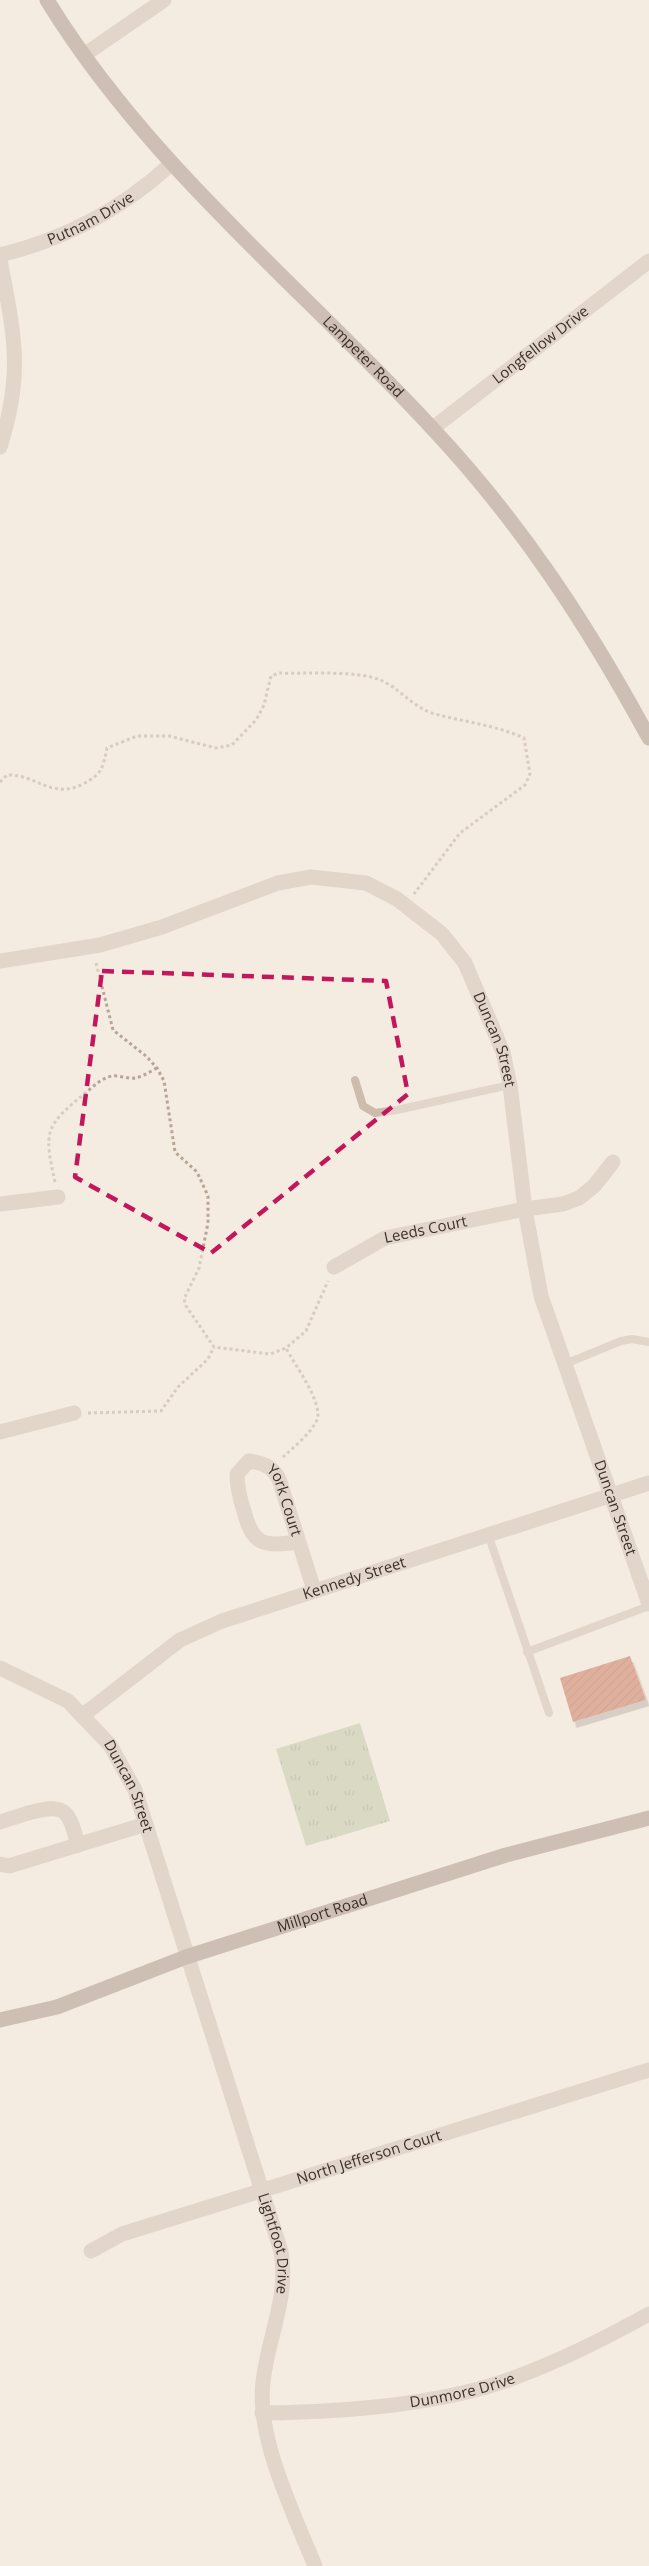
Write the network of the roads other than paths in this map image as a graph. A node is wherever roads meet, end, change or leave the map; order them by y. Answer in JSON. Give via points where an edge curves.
{"nodes":[{"id":1,"x":47,"y":0,"type":"edge"},
{"id":2,"x":164,"y":0,"type":"edge"},
{"id":3,"x":84,"y":55,"type":"junction"},
{"id":4,"x":171,"y":164,"type":"junction"},
{"id":5,"x":0,"y":255,"type":"edge"},
{"id":6,"x":0,"y":260,"type":"edge"},
{"id":7,"x":649,"y":261,"type":"edge"},
{"id":8,"x":433,"y":428,"type":"junction"},
{"id":9,"x":0,"y":447,"type":"edge"},
{"id":10,"x":649,"y":738,"type":"edge"},
{"id":11,"x":0,"y":961,"type":"edge"},
{"id":12,"x":355,"y":1080,"type":"dead end"},
{"id":13,"x":510,"y":1086,"type":"junction"},
{"id":14,"x":613,"y":1162,"type":"dead end"},
{"id":15,"x":58,"y":1197,"type":"road end"},
{"id":16,"x":0,"y":1204,"type":"edge"},
{"id":17,"x":525,"y":1209,"type":"junction"},
{"id":18,"x":334,"y":1267,"type":"road end"},
{"id":19,"x":649,"y":1342,"type":"edge"},
{"id":20,"x":565,"y":1364,"type":"junction"},
{"id":21,"x":75,"y":1413,"type":"road end"},
{"id":22,"x":0,"y":1432,"type":"edge"},
{"id":23,"x":649,"y":1483,"type":"edge"},
{"id":24,"x":611,"y":1495,"type":"junction"},
{"id":25,"x":488,"y":1534,"type":"junction"},
{"id":26,"x":299,"y":1542,"type":"junction"},
{"id":27,"x":314,"y":1590,"type":"junction"},
{"id":28,"x":649,"y":1605,"type":"edge"},
{"id":29,"x":527,"y":1652,"type":"junction"},
{"id":30,"x":0,"y":1668,"type":"edge"},
{"id":31,"x":549,"y":1713,"type":"dead end"},
{"id":32,"x":82,"y":1716,"type":"junction"},
{"id":33,"x":649,"y":1818,"type":"edge"},
{"id":34,"x":0,"y":1822,"type":"edge"},
{"id":35,"x":146,"y":1824,"type":"junction"},
{"id":36,"x":78,"y":1845,"type":"junction"},
{"id":37,"x":0,"y":1864,"type":"edge"},
{"id":38,"x":186,"y":1957,"type":"junction"},
{"id":39,"x":0,"y":2020,"type":"edge"},
{"id":40,"x":649,"y":2070,"type":"edge"},
{"id":41,"x":261,"y":2191,"type":"junction"},
{"id":42,"x":91,"y":2251,"type":"dead end"},
{"id":43,"x":649,"y":2314,"type":"edge"},
{"id":44,"x":262,"y":2413,"type":"junction"},
{"id":45,"x":315,"y":2566,"type":"edge"}],
"edges":[{"from":1,"to":3,"type":"main road","name":"Lampeter Road"},
{"from":2,"to":3,"type":"street"},
{"from":3,"to":4,"type":"main road","name":"Lampeter Road"},
{"from":4,"to":5,"type":"street","name":"Putnam Drive","via":[[92,222],[69,234]]},
{"from":4,"to":8,"type":"main road","name":"Lampeter Road"},
{"from":6,"to":9,"type":"street","via":[[16,369],[14,395]]},
{"from":7,"to":8,"type":"street","name":"Longfellow Drive"},
{"from":8,"to":10,"type":"main road","name":"Lampeter Road","via":[[492,495],[570,601]]},
{"from":11,"to":13,"type":"street","name":"Duncan Street","via":[[92,946],[162,927],[278,883],[311,877],[366,883],[408,906],[442,934],[465,963],[503,1052]]},
{"from":12,"to":13,"type":"lane","via":[[363,1106],[375,1113]]},
{"from":13,"to":17,"type":"street","name":"Duncan Street"},
{"from":14,"to":17,"type":"street","name":"Leeds Court","via":[[579,1198]]},
{"from":15,"to":16,"type":"street"},
{"from":17,"to":18,"type":"street","name":"Leeds Court","via":[[385,1238]]},
{"from":17,"to":20,"type":"street","name":"Duncan Street","via":[[541,1296]]},
{"from":19,"to":20,"type":"lane","via":[[621,1341]]},
{"from":20,"to":24,"type":"street","name":"Duncan Street"},
{"from":21,"to":22,"type":"street"},
{"from":23,"to":24,"type":"street","name":"Kennedy Street"},
{"from":24,"to":25,"type":"street","name":"Kennedy Street"},
{"from":24,"to":28,"type":"street","name":"Duncan Street"},
{"from":25,"to":27,"type":"street","name":"Kennedy Street"},
{"from":25,"to":29,"type":"lane"},
{"from":26,"to":26,"type":"street","name":"York Court","via":[[273,1469],[249,1461],[237,1474],[249,1532],[258,1540],[276,1545]]},
{"from":26,"to":27,"type":"street","name":"York Court"},
{"from":27,"to":32,"type":"street","name":"Kennedy Street","via":[[222,1621],[180,1640]]},
{"from":28,"to":29,"type":"lane"},
{"from":29,"to":31,"type":"lane"},
{"from":30,"to":32,"type":"street","name":"Duncan Street","via":[[68,1701]]},
{"from":32,"to":35,"type":"street","name":"Duncan Street","via":[[115,1754],[135,1790]]},
{"from":33,"to":38,"type":"main road","name":"Millport Road","via":[[506,1855]]},
{"from":34,"to":36,"type":"street","via":[[60,1809],[67,1815]]},
{"from":35,"to":36,"type":"street"},
{"from":35,"to":38,"type":"street","name":"Duncan Street"},
{"from":36,"to":37,"type":"street","via":[[9,1866]]},
{"from":38,"to":39,"type":"main road","name":"Millport Road","via":[[57,2007]]},
{"from":38,"to":41,"type":"street","name":"Lightfoot Drive"},
{"from":40,"to":41,"type":"street","name":"North Jefferson Court"},
{"from":41,"to":42,"type":"street","name":"North Jefferson Court","via":[[122,2234]]},
{"from":41,"to":44,"type":"street","name":"Lightfoot Drive","via":[[283,2266],[283,2290],[262,2383]]},
{"from":43,"to":44,"type":"street","name":"Dunmore Drive","via":[[552,2362],[481,2388],[343,2410]]},
{"from":44,"to":45,"type":"street","name":"Lightfoot Drive","via":[[281,2480]]}]}
